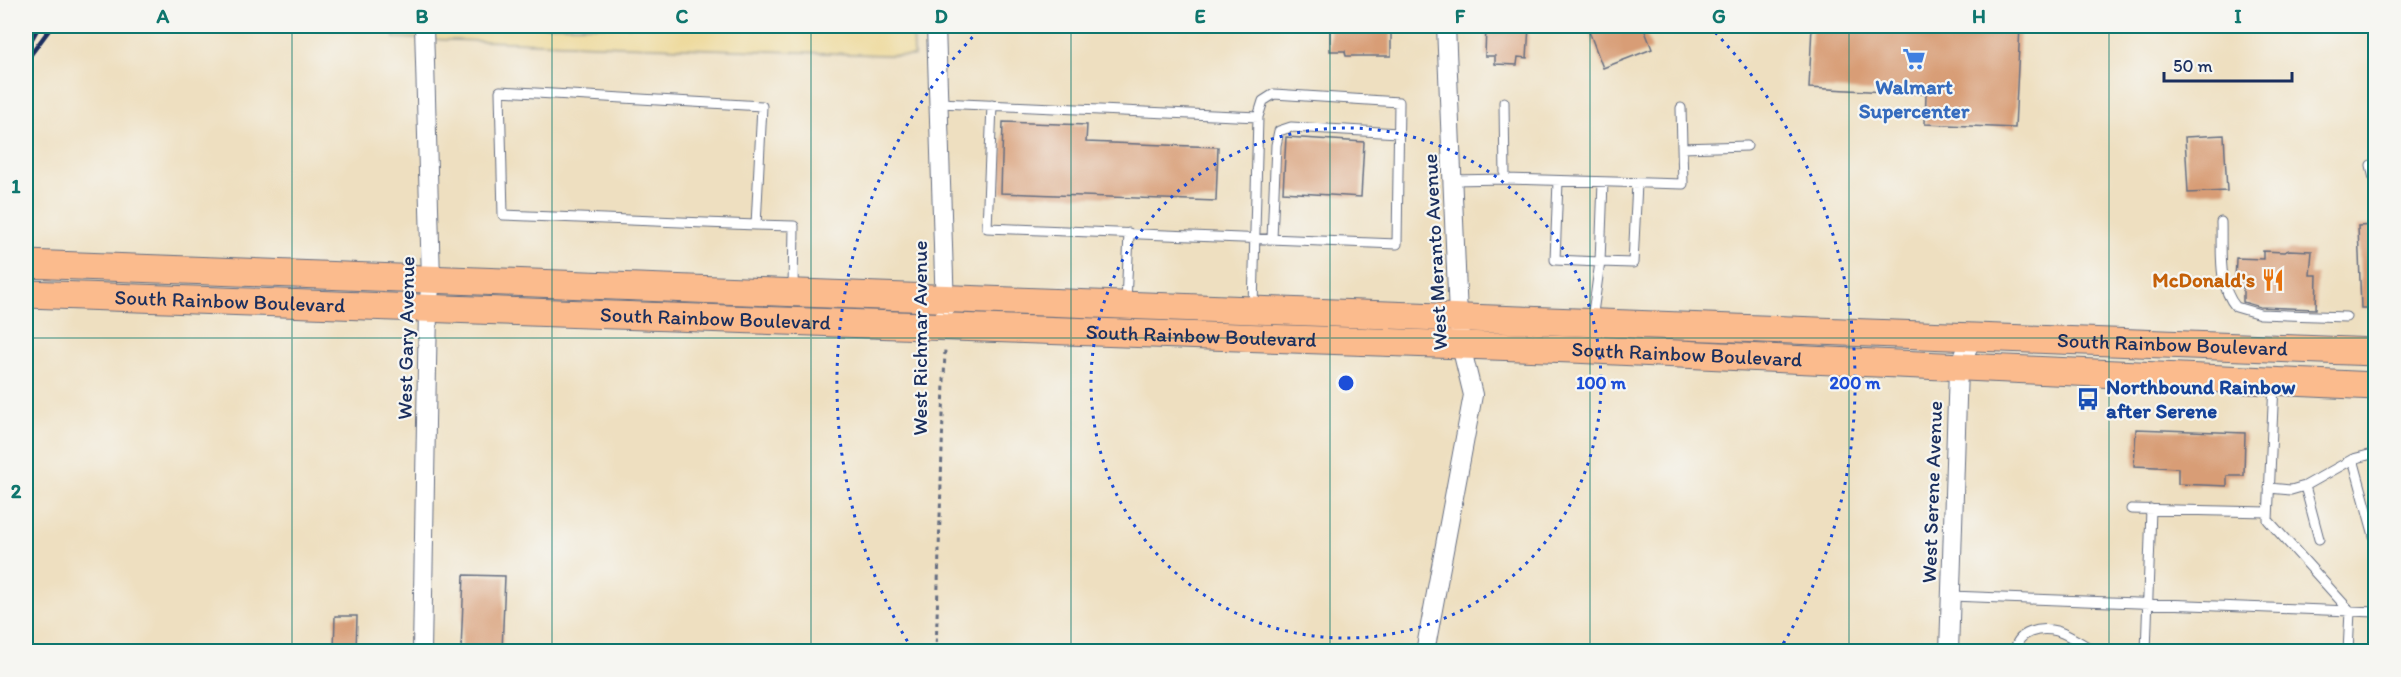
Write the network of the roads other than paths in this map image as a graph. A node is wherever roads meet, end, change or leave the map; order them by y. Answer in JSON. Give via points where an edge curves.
{"nodes":[{"id":1,"x":424,"y":26,"type":"edge"},
{"id":2,"x":936,"y":26,"type":"edge"},
{"id":3,"x":1446,"y":26,"type":"edge"},
{"id":4,"x":1504,"y":102,"type":"dead end"},
{"id":5,"x":939,"y":103,"type":"junction"},
{"id":6,"x":992,"y":105,"type":"junction"},
{"id":7,"x":1681,"y":108,"type":"dead end"},
{"id":8,"x":1258,"y":117,"type":"junction"},
{"id":9,"x":1399,"y":133,"type":"junction"},
{"id":10,"x":1747,"y":146,"type":"dead end"},
{"id":11,"x":1682,"y":147,"type":"junction"},
{"id":12,"x":2370,"y":165,"type":"dead end"},
{"id":13,"x":1506,"y":179,"type":"junction"},
{"id":14,"x":1453,"y":180,"type":"junction"},
{"id":15,"x":1558,"y":181,"type":"junction"},
{"id":16,"x":1604,"y":182,"type":"junction"},
{"id":17,"x":1637,"y":183,"type":"junction"},
{"id":18,"x":2376,"y":188,"type":"edge"},
{"id":19,"x":2221,"y":222,"type":"dead end"},
{"id":20,"x":756,"y":225,"type":"junction"},
{"id":21,"x":1129,"y":233,"type":"junction"},
{"id":22,"x":1255,"y":238,"type":"junction"},
{"id":23,"x":1272,"y":239,"type":"junction"},
{"id":24,"x":1600,"y":262,"type":"junction"},
{"id":25,"x":26,"y":264,"type":"edge"},
{"id":26,"x":431,"y":280,"type":"junction"},
{"id":27,"x":793,"y":292,"type":"junction"},
{"id":28,"x":26,"y":294,"type":"edge"},
{"id":29,"x":945,"y":298,"type":"junction"},
{"id":30,"x":1126,"y":304,"type":"junction"},
{"id":31,"x":428,"y":308,"type":"junction"},
{"id":32,"x":1253,"y":310,"type":"junction"},
{"id":33,"x":1458,"y":317,"type":"junction"},
{"id":34,"x":2346,"y":317,"type":"dead end"},
{"id":35,"x":1592,"y":321,"type":"junction"},
{"id":36,"x":945,"y":328,"type":"junction"},
{"id":37,"x":1973,"y":338,"type":"junction"},
{"id":38,"x":1461,"y":345,"type":"junction"},
{"id":39,"x":2376,"y":351,"type":"edge"},
{"id":40,"x":1958,"y":368,"type":"junction"},
{"id":41,"x":2274,"y":381,"type":"junction"},
{"id":42,"x":2376,"y":386,"type":"edge"},
{"id":43,"x":2376,"y":453,"type":"edge"},
{"id":44,"x":2353,"y":459,"type":"junction"},
{"id":45,"x":2305,"y":486,"type":"junction"},
{"id":46,"x":2269,"y":488,"type":"junction"},
{"id":47,"x":2131,"y":509,"type":"dead end"},
{"id":48,"x":2151,"y":509,"type":"junction"},
{"id":49,"x":2268,"y":512,"type":"junction"},
{"id":50,"x":2319,"y":539,"type":"dead end"},
{"id":51,"x":2376,"y":543,"type":"edge"},
{"id":52,"x":1951,"y":596,"type":"junction"},
{"id":53,"x":2148,"y":604,"type":"junction"},
{"id":54,"x":2350,"y":611,"type":"junction"},
{"id":55,"x":2376,"y":612,"type":"edge"},
{"id":56,"x":422,"y":651,"type":"edge"},
{"id":57,"x":1425,"y":651,"type":"edge"},
{"id":58,"x":1949,"y":651,"type":"edge"},
{"id":59,"x":2015,"y":651,"type":"edge"},
{"id":60,"x":2096,"y":651,"type":"edge"},
{"id":61,"x":2146,"y":651,"type":"edge"},
{"id":62,"x":2348,"y":651,"type":"edge"}],
"edges":[{"from":1,"to":26,"type":"street","name":"West Gary Avenue"},
{"from":2,"to":5,"type":"street","name":"West Richmar Avenue"},
{"from":3,"to":14,"type":"street","name":"West Meranto Avenue"},
{"from":4,"to":13,"type":"lane"},
{"from":5,"to":6,"type":"lane"},
{"from":5,"to":29,"type":"street","name":"West Richmar Avenue"},
{"from":6,"to":8,"type":"lane"},
{"from":6,"to":21,"type":"lane","via":[[987,228]]},
{"from":7,"to":11,"type":"lane"},
{"from":8,"to":9,"type":"lane","via":[[1263,101],[1274,94],[1399,102]]},
{"from":8,"to":22,"type":"lane"},
{"from":9,"to":23,"type":"lane","via":[[1291,128],[1279,131],[1275,145]]},
{"from":9,"to":23,"type":"lane","via":[[1397,244]]},
{"from":10,"to":11,"type":"lane"},
{"from":11,"to":17,"type":"lane","via":[[1683,184]]},
{"from":12,"to":18,"type":"lane"},
{"from":13,"to":14,"type":"lane"},
{"from":13,"to":15,"type":"lane"},
{"from":14,"to":33,"type":"street","name":"West Meranto Avenue"},
{"from":15,"to":16,"type":"lane"},
{"from":15,"to":24,"type":"lane","via":[[1555,260]]},
{"from":16,"to":17,"type":"lane"},
{"from":16,"to":24,"type":"lane"},
{"from":17,"to":24,"type":"lane","via":[[1633,263]]},
{"from":19,"to":34,"type":"lane","via":[[2225,288],[2236,307],[2260,314]]},
{"from":20,"to":20,"type":"lane","via":[[762,106],[500,91],[503,215]]},
{"from":20,"to":27,"type":"lane","via":[[794,226]]},
{"from":21,"to":22,"type":"lane"},
{"from":21,"to":30,"type":"lane"},
{"from":22,"to":23,"type":"lane"},
{"from":22,"to":32,"type":"lane"},
{"from":24,"to":35,"type":"lane"},
{"from":25,"to":26,"type":"main road","name":"South Rainbow Boulevard"},
{"from":26,"to":27,"type":"main road","name":"South Rainbow Boulevard"},
{"from":26,"to":31,"type":"street","name":"West Gary Avenue"},
{"from":27,"to":29,"type":"main road","name":"South Rainbow Boulevard"},
{"from":28,"to":31,"type":"main road","name":"South Rainbow Boulevard"},
{"from":29,"to":30,"type":"main road","name":"South Rainbow Boulevard"},
{"from":29,"to":36,"type":"street","name":"West Richmar Avenue"},
{"from":30,"to":32,"type":"main road","name":"South Rainbow Boulevard"},
{"from":31,"to":36,"type":"main road","name":"South Rainbow Boulevard"},
{"from":31,"to":56,"type":"street","name":"West Gary Avenue"},
{"from":32,"to":33,"type":"main road","name":"South Rainbow Boulevard"},
{"from":33,"to":35,"type":"main road","name":"South Rainbow Boulevard"},
{"from":33,"to":38,"type":"street","name":"West Meranto Avenue"},
{"from":35,"to":37,"type":"main road","name":"South Rainbow Boulevard"},
{"from":36,"to":38,"type":"main road","name":"South Rainbow Boulevard"},
{"from":37,"to":39,"type":"main road","name":"South Rainbow Boulevard"},
{"from":37,"to":40,"type":"street","name":"West Serene Avenue"},
{"from":38,"to":40,"type":"main road","name":"South Rainbow Boulevard"},
{"from":38,"to":57,"type":"street","name":"West Meranto Avenue","via":[[1473,395]]},
{"from":40,"to":41,"type":"main road","name":"South Rainbow Boulevard"},
{"from":40,"to":52,"type":"street","name":"West Serene Avenue"},
{"from":41,"to":42,"type":"main road","name":"South Rainbow Boulevard"},
{"from":41,"to":46,"type":"lane"},
{"from":43,"to":44,"type":"lane"},
{"from":44,"to":45,"type":"lane"},
{"from":44,"to":51,"type":"lane"},
{"from":45,"to":46,"type":"lane","via":[[2290,490]]},
{"from":45,"to":50,"type":"lane"},
{"from":46,"to":49,"type":"lane"},
{"from":47,"to":48,"type":"lane"},
{"from":48,"to":49,"type":"lane"},
{"from":48,"to":53,"type":"lane"},
{"from":49,"to":54,"type":"lane","via":[[2268,520]]},
{"from":52,"to":53,"type":"lane"},
{"from":52,"to":58,"type":"street","name":"West Serene Avenue"},
{"from":53,"to":54,"type":"lane"},
{"from":53,"to":61,"type":"lane"},
{"from":54,"to":55,"type":"lane"},
{"from":54,"to":62,"type":"lane"},
{"from":59,"to":60,"type":"lane","via":[[2022,636],[2047,630]]}]}
